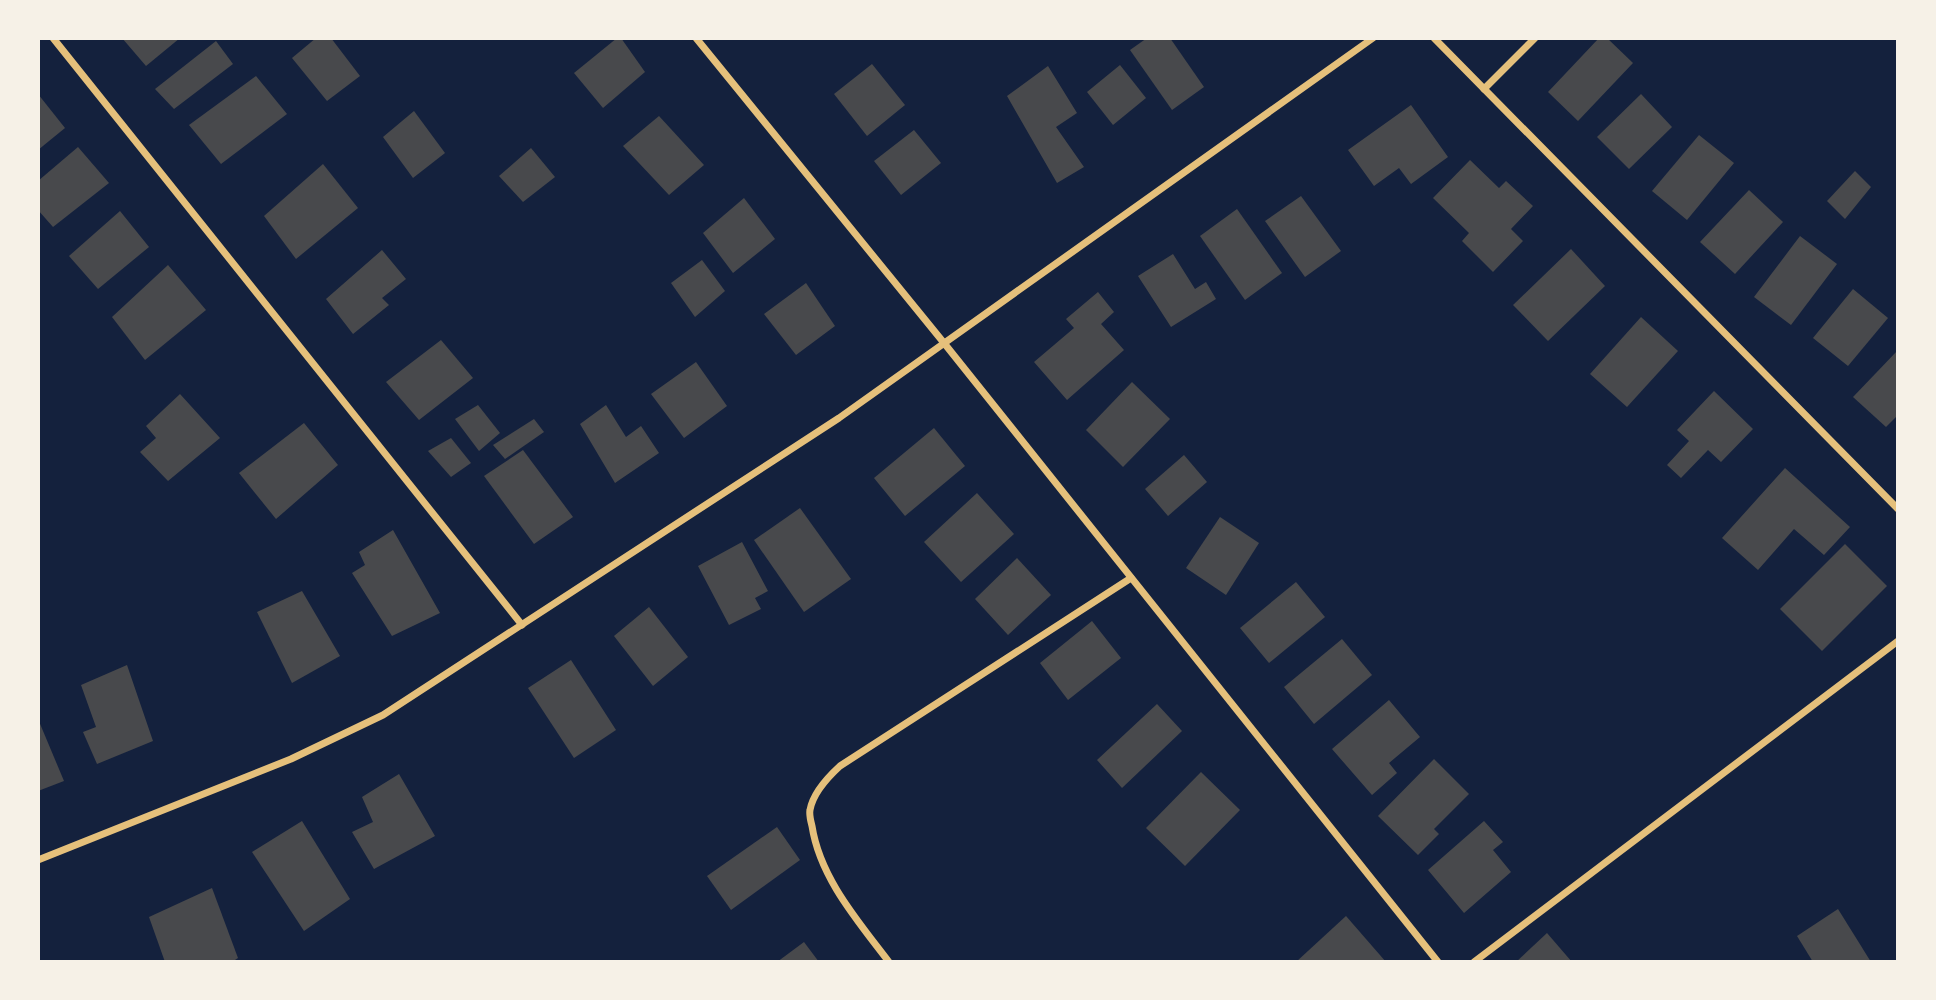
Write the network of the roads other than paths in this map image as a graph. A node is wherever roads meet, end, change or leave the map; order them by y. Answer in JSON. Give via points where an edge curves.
{"nodes":[{"id":1,"x":53,"y":38,"type":"edge"},
{"id":2,"x":696,"y":38,"type":"edge"},
{"id":3,"x":1373,"y":38,"type":"edge"},
{"id":4,"x":1434,"y":38,"type":"edge"},
{"id":5,"x":1535,"y":38,"type":"edge"},
{"id":6,"x":1484,"y":89,"type":"junction"},
{"id":7,"x":944,"y":343,"type":"junction"},
{"id":8,"x":1898,"y":509,"type":"edge"},
{"id":9,"x":1131,"y":578,"type":"junction"},
{"id":10,"x":522,"y":625,"type":"junction"},
{"id":11,"x":1898,"y":641,"type":"edge"},
{"id":12,"x":38,"y":860,"type":"edge"},
{"id":13,"x":889,"y":961,"type":"edge"},
{"id":14,"x":1438,"y":961,"type":"edge"},
{"id":15,"x":1474,"y":961,"type":"edge"}],
"edges":[{"from":1,"to":10,"type":"street"},
{"from":2,"to":7,"type":"street"},
{"from":3,"to":7,"type":"street"},
{"from":4,"to":6,"type":"street"},
{"from":5,"to":6,"type":"street"},
{"from":6,"to":8,"type":"street"},
{"from":7,"to":9,"type":"street"},
{"from":7,"to":10,"type":"street","via":[[839,418]]},
{"from":9,"to":13,"type":"street","via":[[825,780],[809,811],[815,848],[857,919]]},
{"from":9,"to":14,"type":"street"},
{"from":10,"to":12,"type":"street","via":[[383,715],[291,758]]},
{"from":11,"to":15,"type":"street"}]}
